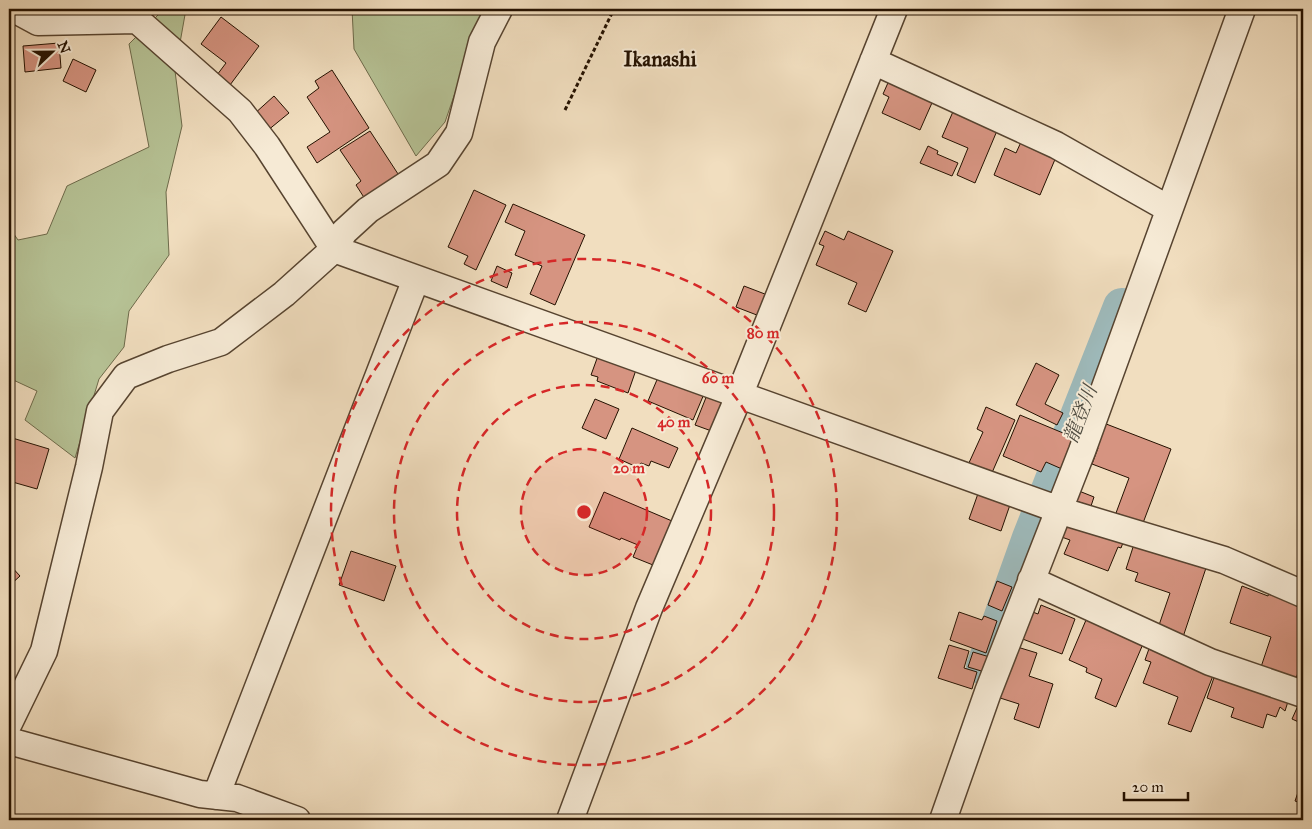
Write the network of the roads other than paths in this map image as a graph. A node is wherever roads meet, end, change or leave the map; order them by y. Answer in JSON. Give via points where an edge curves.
{"nodes":[{"id":1,"x":14,"y":9,"type":"edge"},
{"id":2,"x":499,"y":9,"type":"edge"},
{"id":3,"x":894,"y":9,"type":"edge"},
{"id":4,"x":1242,"y":9,"type":"edge"},
{"id":5,"x":88,"y":14,"type":"edge"},
{"id":6,"x":873,"y":61,"type":"junction"},
{"id":7,"x":1169,"y":209,"type":"junction"},
{"id":8,"x":334,"y":249,"type":"junction"},
{"id":9,"x":416,"y":279,"type":"junction"},
{"id":10,"x":739,"y":396,"type":"junction"},
{"id":11,"x":1057,"y":509,"type":"junction"},
{"id":12,"x":1031,"y":580,"type":"junction"},
{"id":13,"x":1303,"y":594,"type":"edge"},
{"id":14,"x":1303,"y":694,"type":"edge"},
{"id":15,"x":11,"y":711,"type":"edge"},
{"id":16,"x":9,"y":741,"type":"edge"},
{"id":17,"x":216,"y":796,"type":"junction"},
{"id":18,"x":297,"y":820,"type":"edge"},
{"id":19,"x":570,"y":820,"type":"edge"},
{"id":20,"x":943,"y":820,"type":"edge"}],
"edges":[{"from":1,"to":5,"type":"street","via":[[38,22]]},
{"from":2,"to":8,"type":"street","via":[[482,42],[459,133],[438,164],[368,210],[344,232]]},
{"from":3,"to":6,"type":"street"},
{"from":4,"to":7,"type":"street"},
{"from":5,"to":8,"type":"street","via":[[137,20],[240,111],[267,146]]},
{"from":6,"to":7,"type":"street","via":[[1056,145]]},
{"from":6,"to":10,"type":"street"},
{"from":7,"to":11,"type":"street","via":[[1082,451]]},
{"from":8,"to":9,"type":"street"},
{"from":8,"to":15,"type":"street","via":[[284,294],[221,342],[126,376],[100,411],[44,651]]},
{"from":9,"to":10,"type":"street"},
{"from":9,"to":17,"type":"street"},
{"from":10,"to":11,"type":"street"},
{"from":10,"to":19,"type":"street","via":[[649,608]]},
{"from":11,"to":12,"type":"street"},
{"from":11,"to":13,"type":"street","via":[[1224,560]]},
{"from":12,"to":14,"type":"street","via":[[1210,662]]},
{"from":12,"to":20,"type":"street"},
{"from":16,"to":17,"type":"street"},
{"from":17,"to":18,"type":"street","via":[[237,798]]}]}
